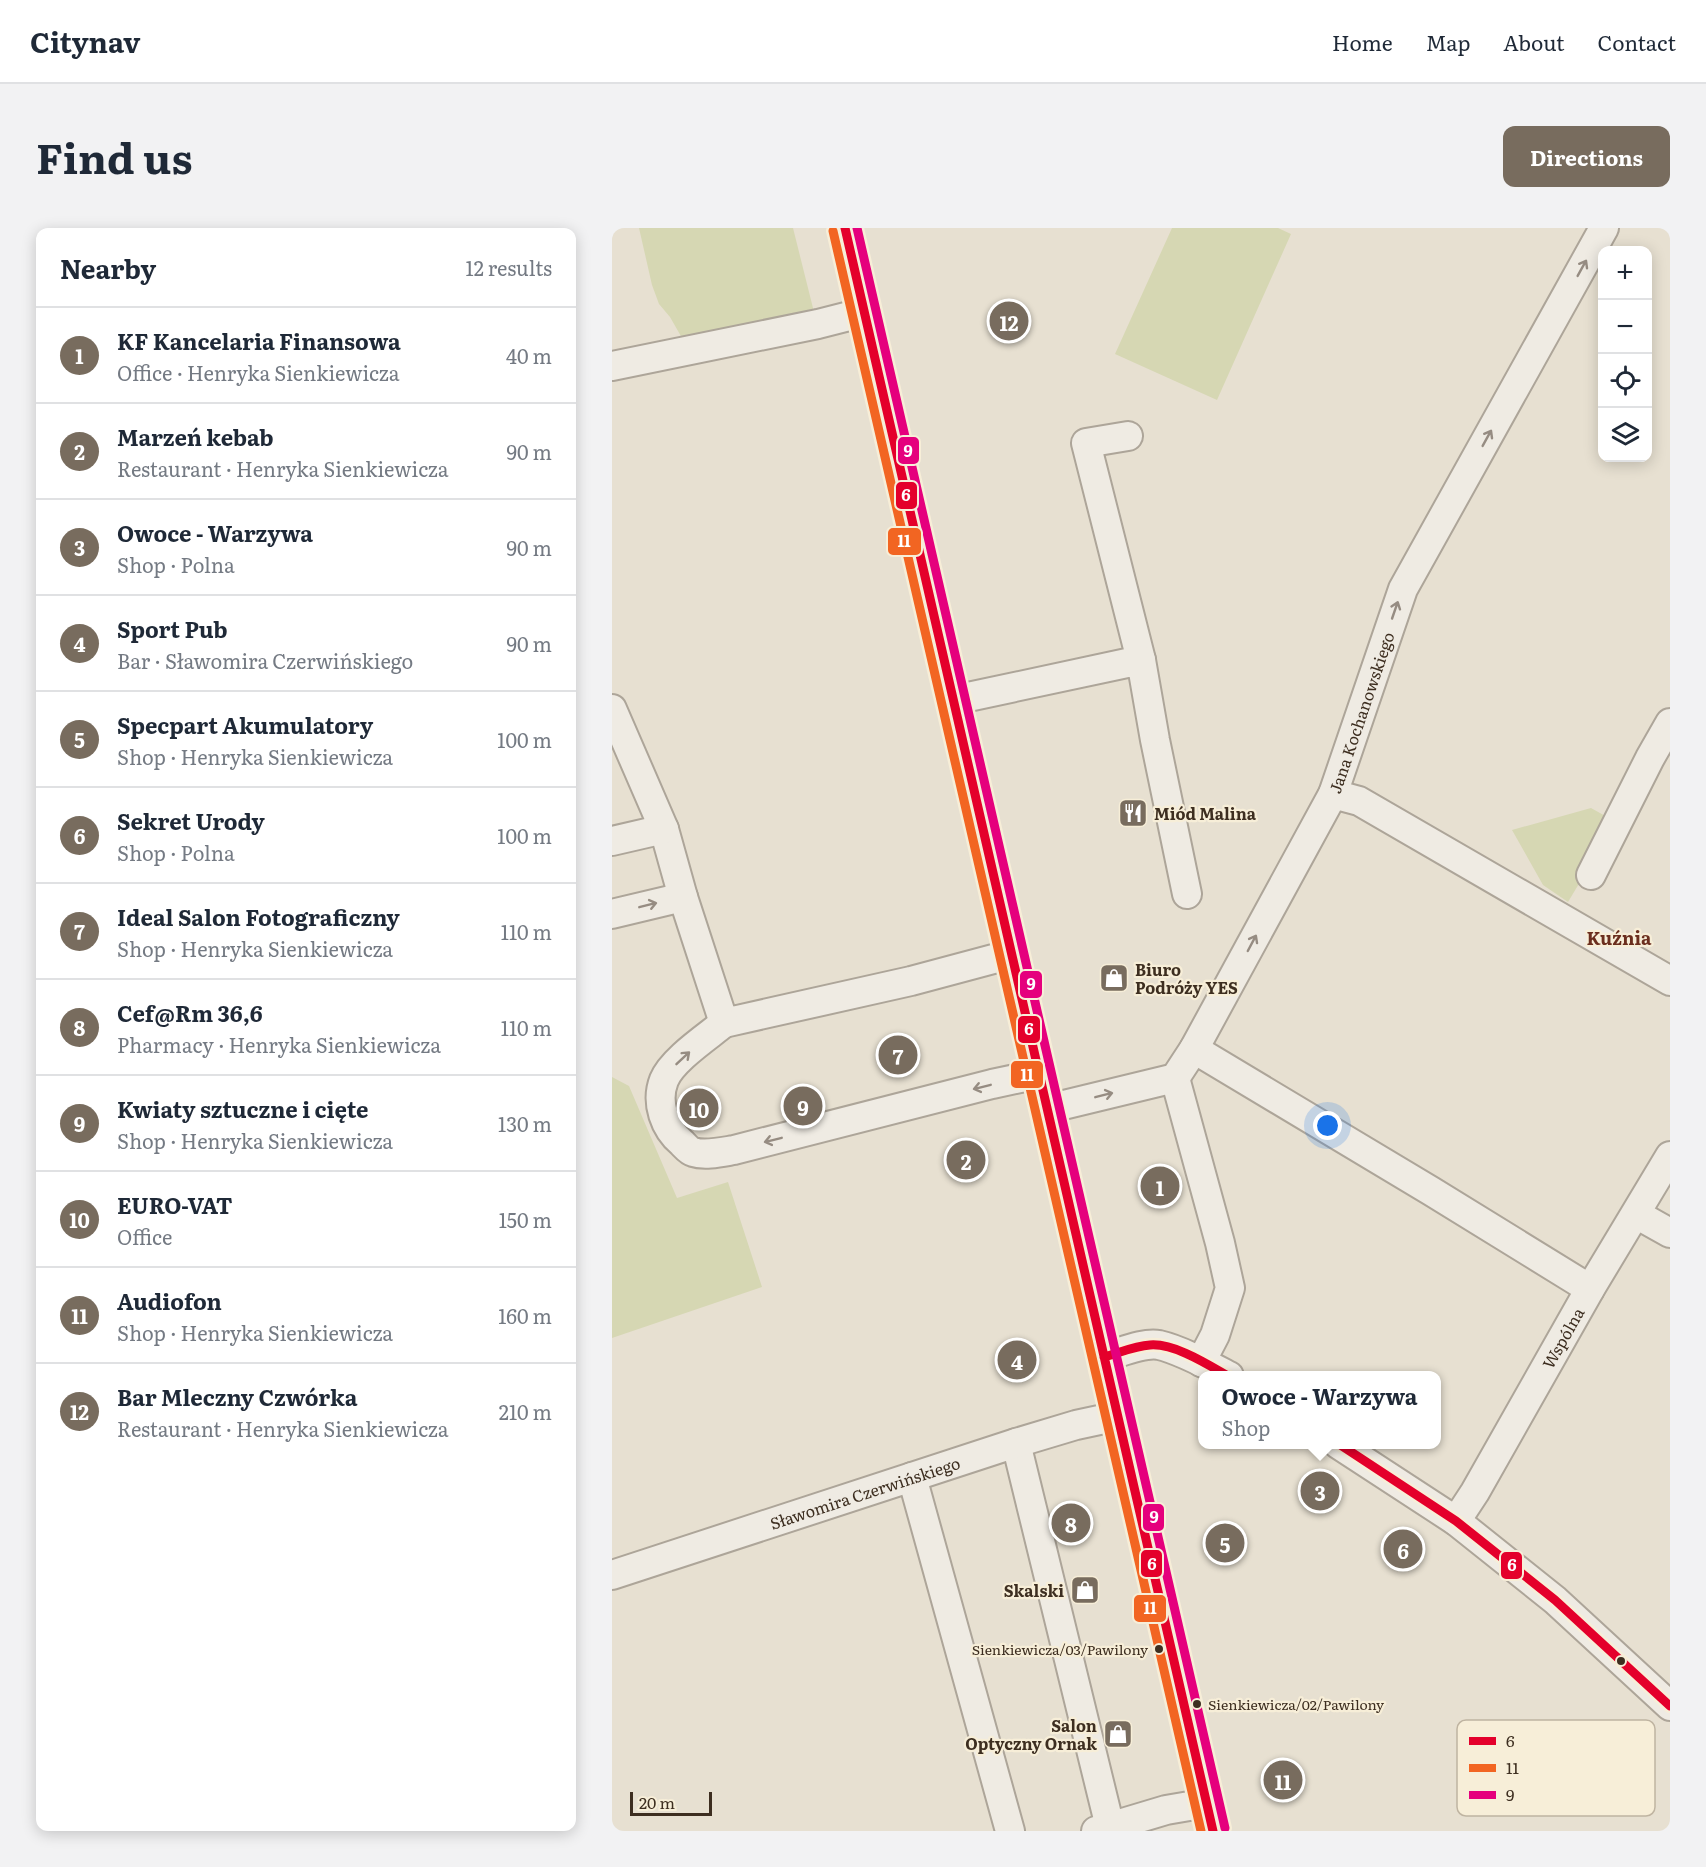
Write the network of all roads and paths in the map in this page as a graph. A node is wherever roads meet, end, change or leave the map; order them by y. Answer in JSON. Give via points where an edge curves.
{"nodes":[{"id":1,"x":845,"y":228,"type":"edge"},
{"id":2,"x":1604,"y":228,"type":"edge"},
{"id":3,"x":865,"y":312,"type":"junction"},
{"id":4,"x":612,"y":366,"type":"edge"},
{"id":5,"x":1128,"y":436,"type":"dead end"},
{"id":6,"x":1141,"y":660,"type":"junction"},
{"id":7,"x":954,"y":700,"type":"junction"},
{"id":8,"x":612,"y":709,"type":"edge"},
{"id":9,"x":1670,"y":723,"type":"edge"},
{"id":10,"x":1333,"y":794,"type":"junction"},
{"id":11,"x":664,"y":829,"type":"junction"},
{"id":12,"x":612,"y":841,"type":"edge"},
{"id":13,"x":1591,"y":875,"type":"dead end"},
{"id":14,"x":1187,"y":894,"type":"dead end"},
{"id":15,"x":683,"y":897,"type":"junction"},
{"id":16,"x":612,"y":914,"type":"edge"},
{"id":17,"x":1012,"y":954,"type":"junction"},
{"id":18,"x":1670,"y":981,"type":"edge"},
{"id":19,"x":724,"y":1023,"type":"junction"},
{"id":20,"x":1194,"y":1049,"type":"junction"},
{"id":21,"x":1039,"y":1074,"type":"junction"},
{"id":22,"x":1175,"y":1078,"type":"junction"},
{"id":23,"x":1047,"y":1109,"type":"junction"},
{"id":24,"x":1670,"y":1156,"type":"edge"},
{"id":25,"x":1636,"y":1214,"type":"junction"},
{"id":26,"x":1670,"y":1233,"type":"edge"},
{"id":27,"x":1590,"y":1289,"type":"junction"},
{"id":28,"x":1104,"y":1357,"type":"junction"},
{"id":29,"x":1201,"y":1362,"type":"junction"},
{"id":30,"x":1219,"y":1371,"type":"edge"},
{"id":31,"x":1118,"y":1416,"type":"junction"},
{"id":32,"x":1016,"y":1443,"type":"junction"},
{"id":33,"x":1346,"y":1449,"type":"edge"},
{"id":34,"x":912,"y":1477,"type":"junction"},
{"id":35,"x":1456,"y":1521,"type":"junction"},
{"id":36,"x":612,"y":1575,"type":"edge"},
{"id":37,"x":1670,"y":1706,"type":"edge"},
{"id":38,"x":1207,"y":1803,"type":"junction"},
{"id":39,"x":1103,"y":1829,"type":"edge"},
{"id":40,"x":1010,"y":1831,"type":"edge"},
{"id":41,"x":1213,"y":1831,"type":"edge"}],
"edges":[{"from":1,"to":3,"type":"street"},
{"from":10,"to":2,"type":"street","name":"Jana Kochanowskiego","one_way":true,"via":[[1403,589]]},
{"from":3,"to":4,"type":"street"},
{"from":3,"to":7,"type":"street"},
{"from":5,"to":6,"type":"street","via":[[1086,443]]},
{"from":6,"to":7,"type":"street"},
{"from":6,"to":14,"type":"street"},
{"from":7,"to":17,"type":"street"},
{"from":8,"to":11,"type":"street"},
{"from":9,"to":13,"type":"street"},
{"from":10,"to":18,"type":"street","via":[[1359,801]]},
{"from":20,"to":10,"type":"street","name":"Jana Kochanowskiego","one_way":true},
{"from":11,"to":12,"type":"street"},
{"from":11,"to":15,"type":"street"},
{"from":16,"to":15,"type":"street","one_way":true},
{"from":15,"to":19,"type":"street"},
{"from":17,"to":19,"type":"street"},
{"from":17,"to":21,"type":"street"},
{"from":21,"to":19,"type":"street","one_way":true,"via":[[734,1150],[692,1152],[670,1132],[663,1117],[664,1080],[677,1062]]},
{"from":20,"to":22,"type":"street","name":"Jana Kochanowskiego"},
{"from":20,"to":27,"type":"street"},
{"from":21,"to":23,"type":"street"},
{"from":23,"to":22,"type":"street","one_way":true},
{"from":22,"to":29,"type":"street","via":[[1230,1288],[1215,1335]]},
{"from":23,"to":28,"type":"street"},
{"from":24,"to":25,"type":"street","name":"Wspólna"},
{"from":25,"to":26,"type":"street"},
{"from":25,"to":27,"type":"street","name":"Wspólna"},
{"from":27,"to":35,"type":"street","name":"Wspólna"},
{"from":28,"to":29,"type":"street","via":[[1158,1345]]},
{"from":28,"to":31,"type":"street"},
{"from":29,"to":30,"type":"street"},
{"from":31,"to":32,"type":"street","name":"Sławomira Czerwińskiego"},
{"from":31,"to":38,"type":"street"},
{"from":32,"to":34,"type":"street","name":"Sławomira Czerwińskiego"},
{"from":32,"to":39,"type":"street"},
{"from":33,"to":35,"type":"street"},
{"from":34,"to":36,"type":"street","name":"Sławomira Czerwińskiego"},
{"from":34,"to":40,"type":"street"},
{"from":35,"to":37,"type":"street","via":[[1555,1600]]},
{"from":38,"to":39,"type":"street","via":[[1166,1810]]},
{"from":38,"to":41,"type":"street"}]}
